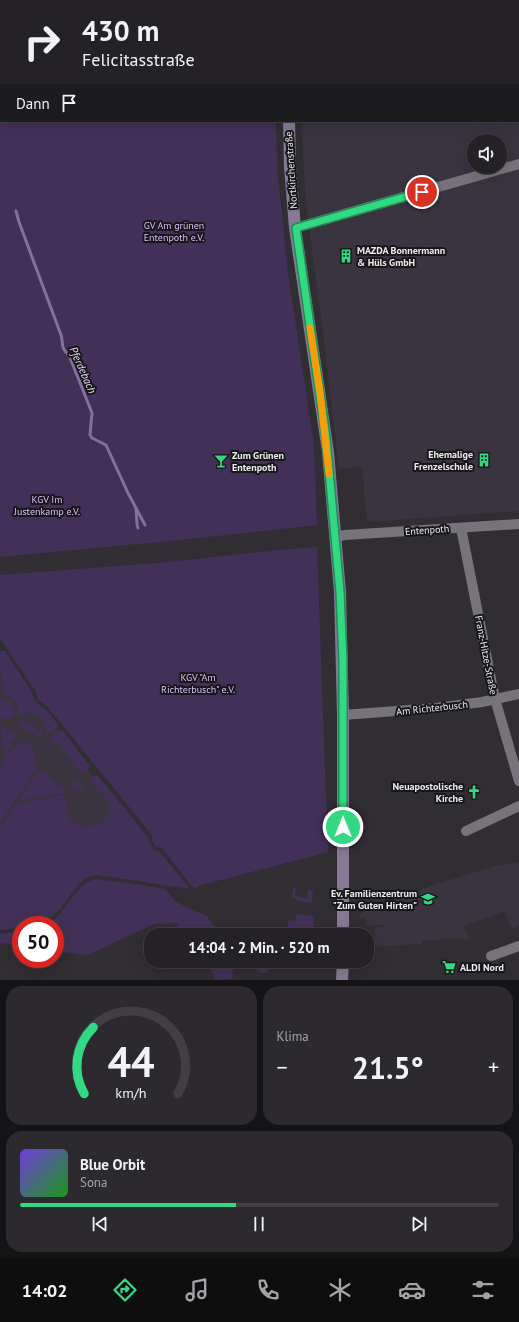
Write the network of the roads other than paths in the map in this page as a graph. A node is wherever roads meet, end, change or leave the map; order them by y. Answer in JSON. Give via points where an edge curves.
{"nodes":[{"id":1,"x":289,"y":122,"type":"edge"},
{"id":2,"x":519,"y":164,"type":"edge"},
{"id":3,"x":296,"y":228,"type":"junction"},
{"id":4,"x":519,"y":524,"type":"edge"},
{"id":5,"x":461,"y":528,"type":"junction"},
{"id":6,"x":335,"y":538,"type":"junction"},
{"id":7,"x":519,"y":694,"type":"edge"},
{"id":8,"x":495,"y":699,"type":"junction"},
{"id":9,"x":344,"y":715,"type":"junction"},
{"id":10,"x":519,"y":780,"type":"edge"},
{"id":11,"x":519,"y":806,"type":"edge"},
{"id":12,"x":466,"y":831,"type":"dead end"},
{"id":13,"x":343,"y":928,"type":"edge"},
{"id":14,"x":519,"y":946,"type":"edge"},
{"id":15,"x":491,"y":956,"type":"dead end"},
{"id":16,"x":343,"y":968,"type":"edge"},
{"id":17,"x":343,"y":979,"type":"edge"}],
"edges":[{"from":1,"to":3,"type":"main road","name":"Nortkirchenstraße"},
{"from":2,"to":3,"type":"street"},
{"from":3,"to":6,"type":"main road","name":"Nortkirchenstraße","via":[[328,452]]},
{"from":4,"to":5,"type":"street","name":"Entenpoth"},
{"from":5,"to":6,"type":"street","name":"Entenpoth","via":[[345,535]]},
{"from":5,"to":8,"type":"street","name":"Franz-Hitze-Straße"},
{"from":6,"to":9,"type":"main road","name":"Nortkirchenstraße","via":[[341,612]]},
{"from":7,"to":8,"type":"street","name":"Am Richterbusch"},
{"from":8,"to":9,"type":"street","name":"Am Richterbusch","via":[[436,708]]},
{"from":8,"to":10,"type":"street","name":"Franz-Hitze-Straße"},
{"from":9,"to":13,"type":"main road","name":"Nortkirchenstraße"},
{"from":11,"to":12,"type":"street"},
{"from":14,"to":15,"type":"street"},
{"from":16,"to":17,"type":"main road"}]}
